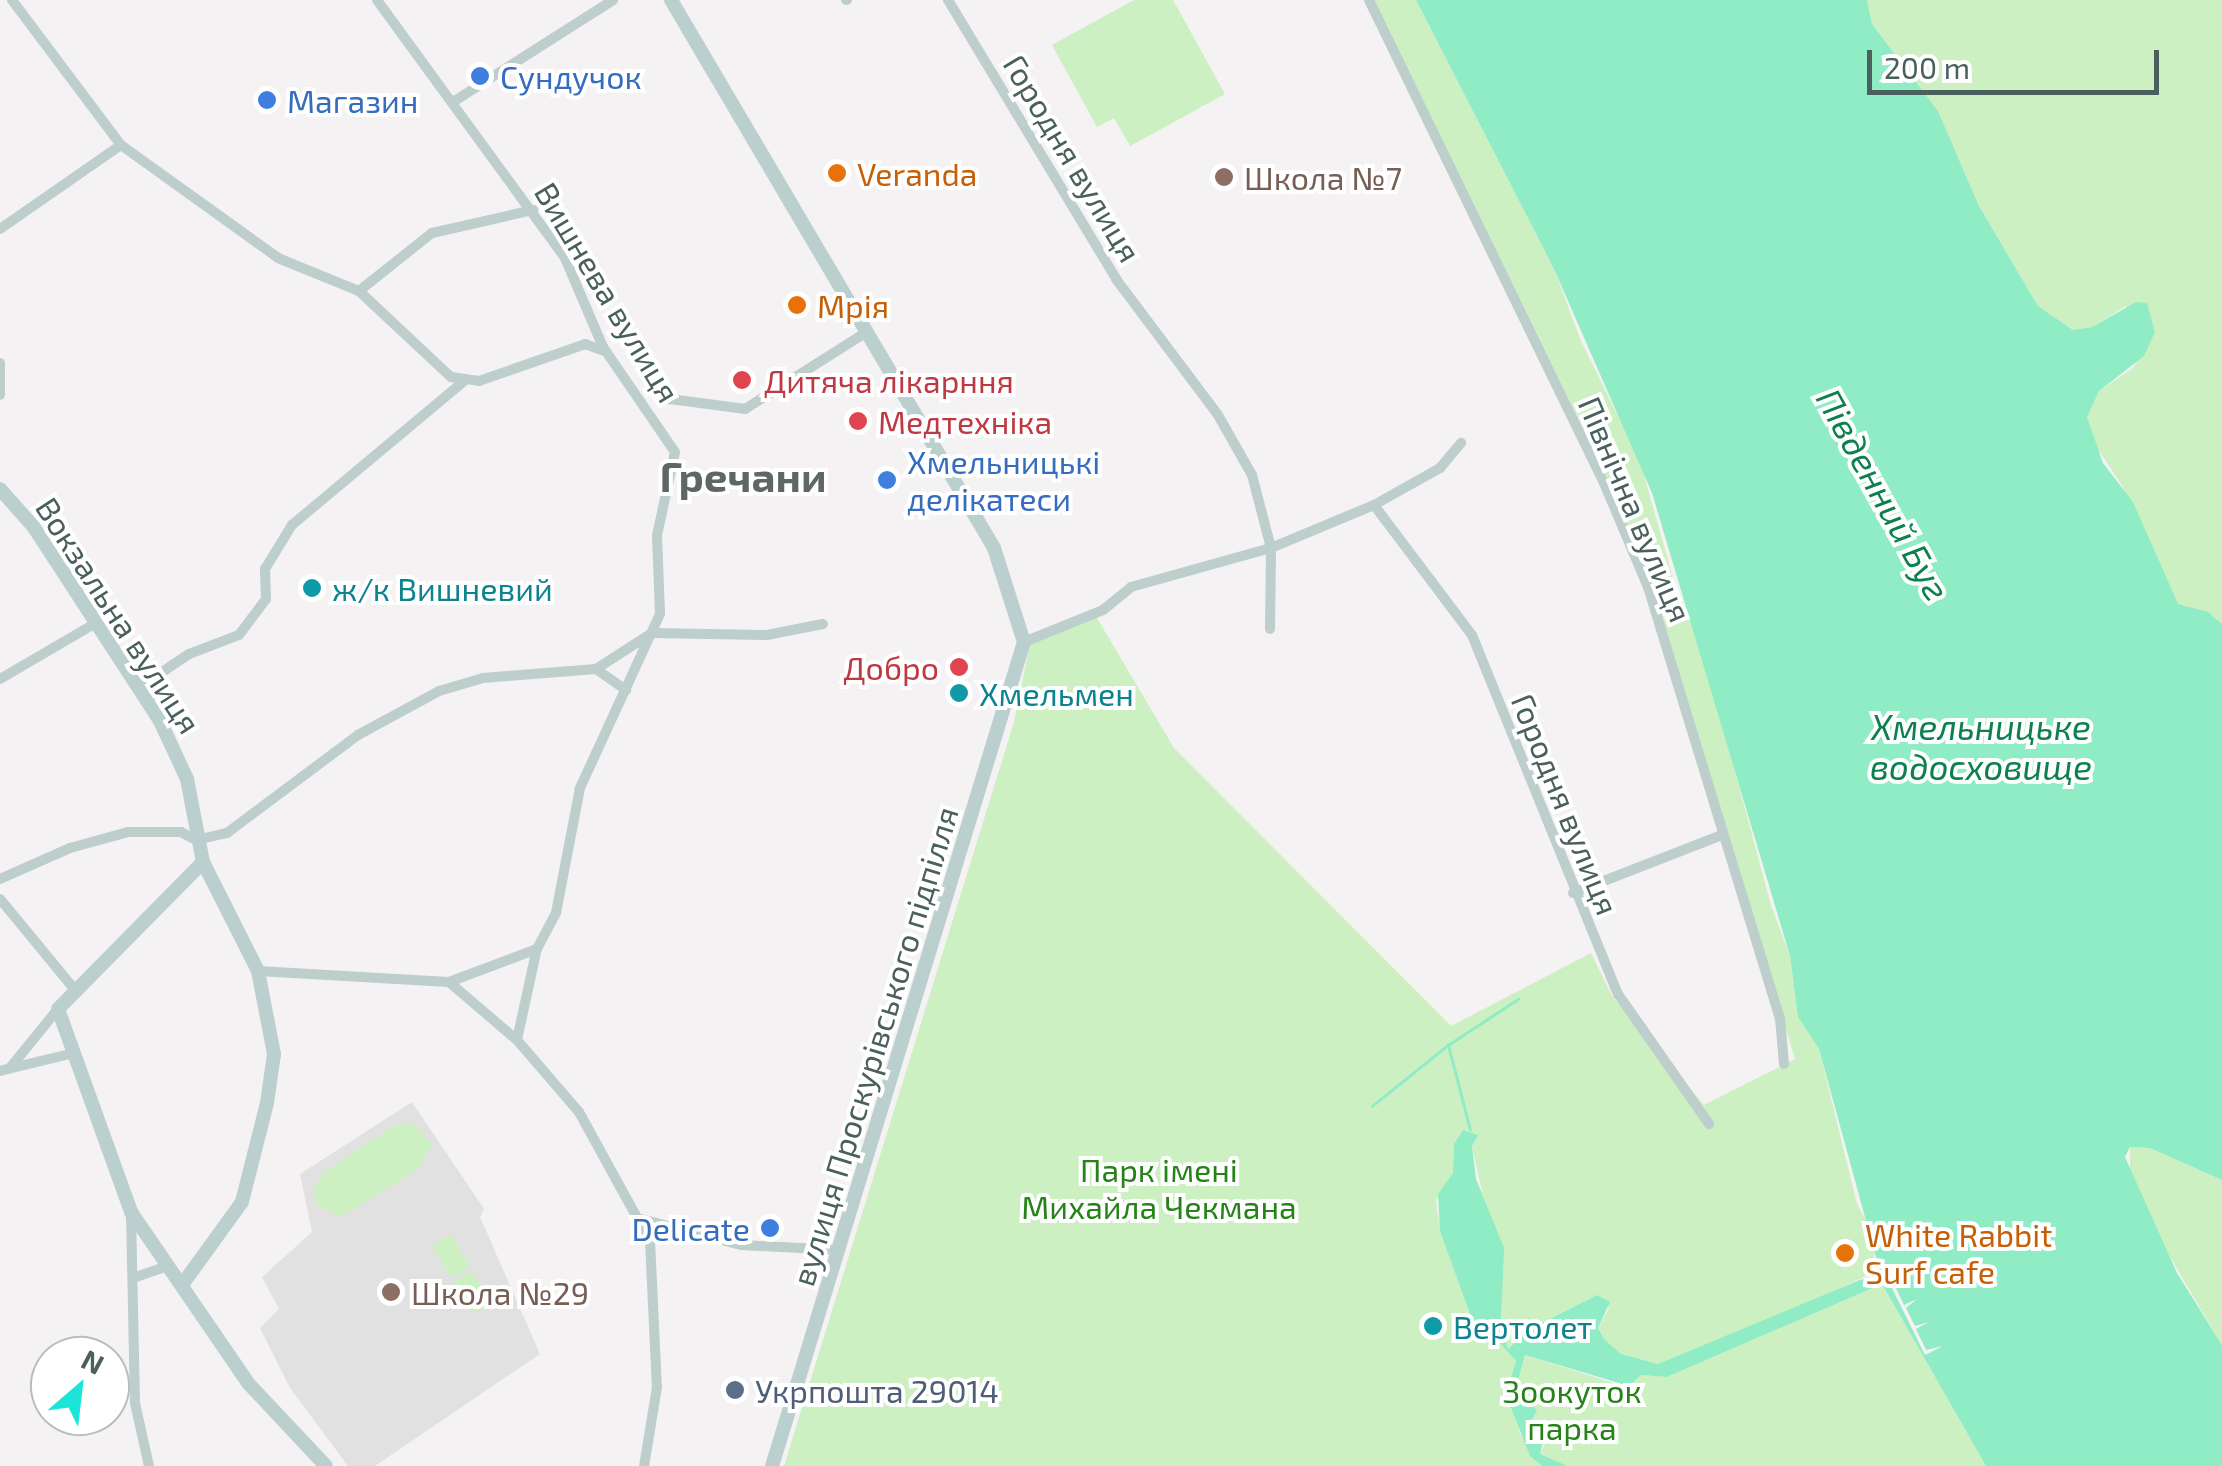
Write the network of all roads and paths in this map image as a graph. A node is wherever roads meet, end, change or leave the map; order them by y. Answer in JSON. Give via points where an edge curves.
{"nodes":[{"id":1,"x":12,"y":0,"type":"edge"},
{"id":2,"x":377,"y":0,"type":"edge"},
{"id":3,"x":613,"y":0,"type":"edge"},
{"id":4,"x":671,"y":0,"type":"edge"},
{"id":5,"x":948,"y":0,"type":"edge"},
{"id":6,"x":1369,"y":0,"type":"edge"},
{"id":7,"x":453,"y":102,"type":"junction"},
{"id":8,"x":122,"y":146,"type":"junction"},
{"id":9,"x":533,"y":210,"type":"junction"},
{"id":10,"x":0,"y":228,"type":"edge"},
{"id":11,"x":359,"y":291,"type":"junction"},
{"id":12,"x":867,"y":332,"type":"junction"},
{"id":13,"x":616,"y":359,"type":"junction"},
{"id":14,"x":0,"y":363,"type":"edge"},
{"id":15,"x":652,"y":367,"type":"dead end"},
{"id":16,"x":462,"y":382,"type":"junction"},
{"id":17,"x":0,"y":395,"type":"edge"},
{"id":18,"x":1461,"y":443,"type":"dead end"},
{"id":19,"x":0,"y":488,"type":"edge"},
{"id":20,"x":1374,"y":505,"type":"junction"},
{"id":21,"x":1271,"y":548,"type":"junction"},
{"id":22,"x":94,"y":624,"type":"junction"},
{"id":23,"x":823,"y":624,"type":"dead end"},
{"id":24,"x":1270,"y":629,"type":"dead end"},
{"id":25,"x":652,"y":633,"type":"junction"},
{"id":26,"x":1024,"y":642,"type":"junction"},
{"id":27,"x":596,"y":669,"type":"junction"},
{"id":28,"x":0,"y":679,"type":"edge"},
{"id":29,"x":140,"y":687,"type":"junction"},
{"id":30,"x":626,"y":690,"type":"junction"},
{"id":31,"x":1719,"y":836,"type":"junction"},
{"id":32,"x":196,"y":840,"type":"junction"},
{"id":33,"x":203,"y":862,"type":"junction"},
{"id":34,"x":0,"y":879,"type":"edge"},
{"id":35,"x":1573,"y":893,"type":"junction"},
{"id":36,"x":0,"y":899,"type":"edge"},
{"id":37,"x":536,"y":948,"type":"junction"},
{"id":38,"x":258,"y":970,"type":"junction"},
{"id":39,"x":449,"y":982,"type":"junction"},
{"id":40,"x":75,"y":990,"type":"junction"},
{"id":41,"x":58,"y":1008,"type":"junction"},
{"id":42,"x":517,"y":1040,"type":"junction"},
{"id":43,"x":74,"y":1053,"type":"junction"},
{"id":44,"x":1784,"y":1064,"type":"dead end"},
{"id":45,"x":5,"y":1069,"type":"edge"},
{"id":46,"x":1710,"y":1124,"type":"dead end"},
{"id":47,"x":130,"y":1212,"type":"junction"},
{"id":48,"x":641,"y":1219,"type":"junction"},
{"id":49,"x":839,"y":1250,"type":"junction"},
{"id":50,"x":171,"y":1265,"type":"junction"},
{"id":51,"x":133,"y":1278,"type":"junction"},
{"id":52,"x":184,"y":1282,"type":"junction"},
{"id":53,"x":149,"y":1466,"type":"edge"},
{"id":54,"x":326,"y":1466,"type":"edge"},
{"id":55,"x":644,"y":1466,"type":"edge"},
{"id":56,"x":772,"y":1466,"type":"edge"}],
"edges":[{"from":1,"to":8,"type":"street"},
{"from":2,"to":7,"type":"street","name":"Вишнева вулиця"},
{"from":3,"to":7,"type":"street"},
{"from":4,"to":12,"type":"street"},
{"from":5,"to":21,"type":"street","name":"Городня вулиця","via":[[1116,279],[1218,415],[1252,476]]},
{"from":6,"to":31,"type":"street","name":"Північна вулиця","via":[[1604,482],[1671,658]]},
{"from":7,"to":9,"type":"street","name":"Вишнева вулиця"},
{"from":8,"to":10,"type":"street"},
{"from":8,"to":11,"type":"street","via":[[278,258]]},
{"from":9,"to":11,"type":"street","via":[[432,232]]},
{"from":9,"to":13,"type":"street","name":"Вишнева вулиця","via":[[566,258],[603,347]]},
{"from":11,"to":16,"type":"street"},
{"from":12,"to":15,"type":"street","via":[[746,409],[670,399]]},
{"from":12,"to":26,"type":"street","via":[[994,548]]},
{"from":13,"to":16,"type":"street","via":[[584,344]]},
{"from":13,"to":25,"type":"street","name":"Вишнева вулиця","via":[[674,452],[657,534],[663,586]]},
{"from":14,"to":17,"type":"street"},
{"from":16,"to":29,"type":"street","via":[[292,525],[265,568],[266,598],[239,635],[190,654]]},
{"from":18,"to":20,"type":"street","via":[[1440,468]]},
{"from":19,"to":22,"type":"street","name":"Вокзальна вулиця","via":[[41,538]]},
{"from":20,"to":21,"type":"street"},
{"from":20,"to":35,"type":"street","name":"Городня вулиця","via":[[1472,634]]},
{"from":21,"to":24,"type":"street","name":"Городня вулиця"},
{"from":21,"to":26,"type":"street","via":[[1131,588],[1103,610]]},
{"from":22,"to":28,"type":"street"},
{"from":22,"to":29,"type":"street","name":"Вокзальна вулиця"},
{"from":23,"to":25,"type":"street","via":[[767,635]]},
{"from":25,"to":27,"type":"street"},
{"from":25,"to":30,"type":"street","name":"Вишнева вулиця"},
{"from":26,"to":49,"type":"street","name":"вулиця Проскурівського підпілля"},
{"from":27,"to":30,"type":"street"},
{"from":27,"to":32,"type":"street","via":[[483,678],[439,690],[358,735],[238,828]]},
{"from":29,"to":32,"type":"street","name":"Вокзальна вулиця","via":[[188,780]]},
{"from":30,"to":37,"type":"street","name":"Вишнева вулиця","via":[[580,788],[556,913]]},
{"from":31,"to":35,"type":"street"},
{"from":31,"to":44,"type":"street","name":"Північна вулиця","via":[[1780,1018]]},
{"from":32,"to":33,"type":"street","name":"Вокзальна вулиця"},
{"from":32,"to":34,"type":"street","via":[[182,832],[128,832]]},
{"from":33,"to":38,"type":"street","name":"Вокзальна вулиця"},
{"from":33,"to":40,"type":"street"},
{"from":35,"to":46,"type":"street","name":"Городня вулиця","via":[[1618,994]]},
{"from":36,"to":40,"type":"street"},
{"from":37,"to":39,"type":"street"},
{"from":37,"to":42,"type":"street","name":"Вишнева вулиця"},
{"from":38,"to":39,"type":"street"},
{"from":38,"to":52,"type":"street","name":"Вокзальна вулиця","via":[[274,1054],[267,1103],[242,1202]]},
{"from":39,"to":42,"type":"street"},
{"from":40,"to":41,"type":"street"},
{"from":41,"to":43,"type":"street"},
{"from":41,"to":45,"type":"street"},
{"from":42,"to":48,"type":"street","via":[[596,1135]]},
{"from":43,"to":45,"type":"street"},
{"from":43,"to":47,"type":"street"},
{"from":47,"to":50,"type":"street"},
{"from":47,"to":51,"type":"street"},
{"from":48,"to":49,"type":"street","via":[[741,1245]]},
{"from":48,"to":55,"type":"street","via":[[654,1267],[657,1330],[657,1387]]},
{"from":49,"to":56,"type":"street","name":"вулиця Проскурівського підпілля"},
{"from":50,"to":51,"type":"street"},
{"from":50,"to":52,"type":"street"},
{"from":51,"to":53,"type":"street","via":[[137,1433]]},
{"from":52,"to":54,"type":"street","via":[[248,1383]]}]}
